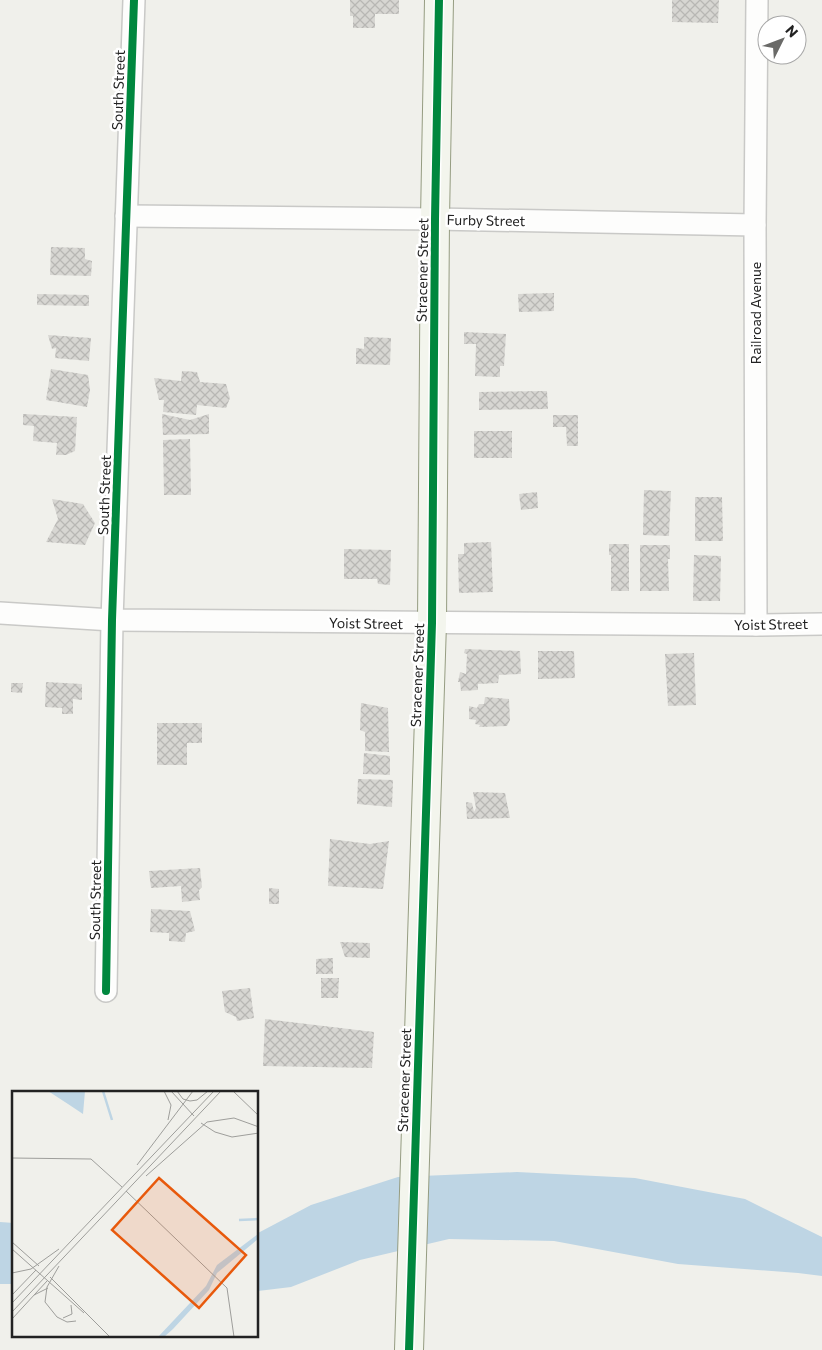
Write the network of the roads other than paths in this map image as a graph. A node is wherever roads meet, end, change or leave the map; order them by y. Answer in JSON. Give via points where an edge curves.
{"nodes":[{"id":1,"x":134,"y":0,"type":"edge"},
{"id":2,"x":439,"y":0,"type":"edge"},
{"id":3,"x":757,"y":0,"type":"edge"},
{"id":4,"x":126,"y":216,"type":"junction"},
{"id":5,"x":435,"y":218,"type":"junction"},
{"id":6,"x":755,"y":225,"type":"junction"},
{"id":7,"x":0,"y":613,"type":"edge"},
{"id":8,"x":112,"y":620,"type":"junction"},
{"id":9,"x":432,"y":623,"type":"junction"},
{"id":10,"x":822,"y":624,"type":"edge"},
{"id":11,"x":756,"y":625,"type":"junction"},
{"id":12,"x":106,"y":991,"type":"dead end"},
{"id":13,"x":409,"y":1350,"type":"edge"}],
"edges":[{"from":1,"to":4,"type":"street","name":"South Street"},
{"from":2,"to":5,"type":"street","name":"Stracener Street"},
{"from":3,"to":6,"type":"street","name":"Railroad Avenue"},
{"from":4,"to":5,"type":"street","name":"Furby Street"},
{"from":4,"to":8,"type":"street","name":"South Street"},
{"from":5,"to":6,"type":"street","name":"Furby Street"},
{"from":5,"to":9,"type":"street","name":"Stracener Street"},
{"from":6,"to":11,"type":"street","name":"Railroad Avenue"},
{"from":7,"to":8,"type":"street","name":"Yoist Street"},
{"from":8,"to":9,"type":"street","name":"Yoist Street"},
{"from":8,"to":12,"type":"street","name":"South Street"},
{"from":9,"to":11,"type":"street","name":"Yoist Street"},
{"from":9,"to":13,"type":"street","name":"Stracener Street"},
{"from":10,"to":11,"type":"street","name":"Yoist Street"}]}
